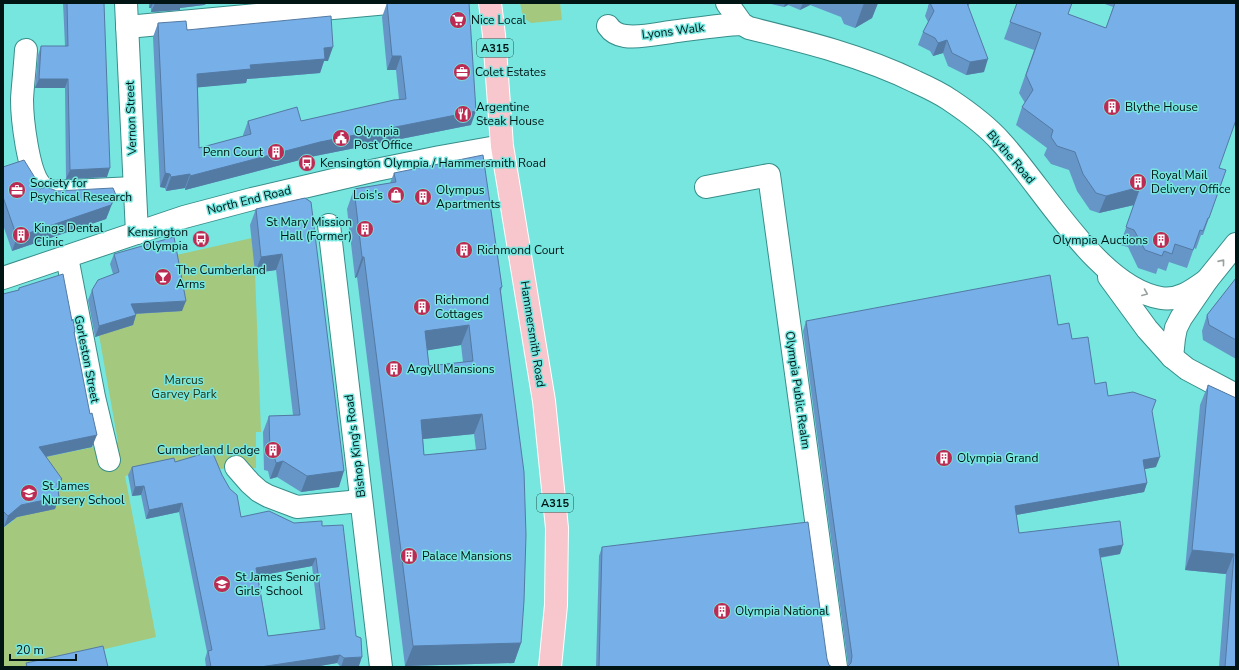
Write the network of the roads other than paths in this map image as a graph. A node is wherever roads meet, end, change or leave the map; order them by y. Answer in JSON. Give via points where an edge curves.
{"nodes":[{"id":1,"x":126,"y":3,"type":"edge"},
{"id":2,"x":388,"y":3,"type":"edge"},
{"id":3,"x":490,"y":3,"type":"edge"},
{"id":4,"x":727,"y":3,"type":"edge"},
{"id":5,"x":742,"y":24,"type":"junction"},
{"id":6,"x":608,"y":26,"type":"dead end"},
{"id":7,"x":127,"y":27,"type":"junction"},
{"id":8,"x":26,"y":50,"type":"dead end"},
{"id":9,"x":502,"y":146,"type":"junction"},
{"id":10,"x":706,"y":187,"type":"dead end"},
{"id":11,"x":134,"y":188,"type":"junction"},
{"id":12,"x":329,"y":225,"type":"dead end"},
{"id":13,"x":137,"y":233,"type":"junction"},
{"id":14,"x":1236,"y":244,"type":"edge"},
{"id":15,"x":67,"y":257,"type":"junction"},
{"id":16,"x":1100,"y":264,"type":"junction"},
{"id":17,"x":3,"y":278,"type":"edge"},
{"id":18,"x":1207,"y":280,"type":"junction"},
{"id":19,"x":1172,"y":357,"type":"junction"},
{"id":20,"x":1236,"y":395,"type":"edge"},
{"id":21,"x":109,"y":460,"type":"dead end"},
{"id":22,"x":236,"y":467,"type":"dead end"},
{"id":23,"x":361,"y":501,"type":"junction"},
{"id":24,"x":381,"y":667,"type":"edge"},
{"id":25,"x":550,"y":667,"type":"edge"},
{"id":26,"x":836,"y":667,"type":"edge"}],
"edges":[{"from":1,"to":7,"type":"street","name":"Vernon Street"},
{"from":2,"to":7,"type":"street"},
{"from":3,"to":9,"type":"main road","name":"Hammersmith Road","number":"A315"},
{"from":4,"to":5,"type":"street"},
{"from":5,"to":6,"type":"street","name":"Lyons Walk","via":[[635,36],[612,32]]},
{"from":5,"to":16,"type":"street","name":"Blythe Road","via":[[890,70],[950,100],[981,123],[1002,143]]},
{"from":7,"to":11,"type":"street","name":"Vernon Street"},
{"from":8,"to":11,"type":"street","via":[[22,100],[29,160],[34,176],[41,186],[51,192]]},
{"from":9,"to":13,"type":"street","name":"North End Road","via":[[323,182],[184,217]]},
{"from":9,"to":25,"type":"main road","name":"Hammersmith Road","number":"A315","via":[[544,400],[557,528],[556,605]]},
{"from":10,"to":26,"type":"street","name":"Olympia Public Realm","via":[[769,176]]},
{"from":11,"to":13,"type":"street","name":"Vernon Street"},
{"from":12,"to":23,"type":"street","name":"Bishop King's Road"},
{"from":13,"to":15,"type":"street","name":"North End Road"},
{"from":18,"to":14,"type":"street","name":"Blythe Road","one_way":true},
{"from":15,"to":17,"type":"street","name":"North End Road"},
{"from":15,"to":21,"type":"street","name":"Gorleston Street"},
{"from":16,"to":18,"type":"street","name":"Blythe Road","one_way":true,"via":[[1129,285],[1161,298],[1175,298]]},
{"from":16,"to":19,"type":"street","via":[[1147,329]]},
{"from":18,"to":19,"type":"street","name":"Blythe Road","via":[[1176,328]]},
{"from":19,"to":20,"type":"street","via":[[1187,369]]},
{"from":22,"to":23,"type":"street","via":[[259,491],[297,507]]},
{"from":23,"to":24,"type":"street","name":"Bishop King's Road"}]}
